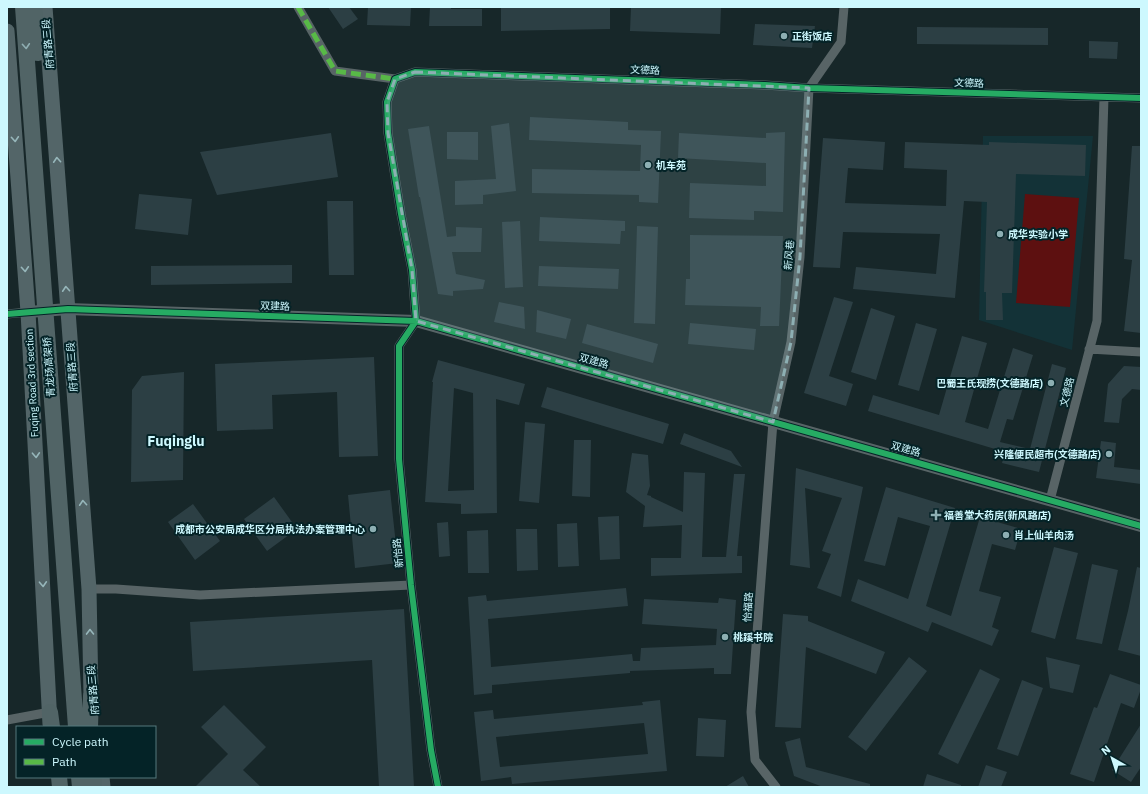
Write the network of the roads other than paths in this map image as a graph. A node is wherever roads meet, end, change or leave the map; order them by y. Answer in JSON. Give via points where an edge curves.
{"nodes":[{"id":1,"x":23,"y":7,"type":"edge"},
{"id":2,"x":34,"y":7,"type":"edge"},
{"id":3,"x":45,"y":7,"type":"edge"},
{"id":4,"x":298,"y":7,"type":"edge"},
{"id":5,"x":844,"y":7,"type":"edge"},
{"id":6,"x":7,"y":31,"type":"edge"},
{"id":7,"x":395,"y":79,"type":"junction"},
{"id":8,"x":809,"y":88,"type":"junction"},
{"id":9,"x":1104,"y":97,"type":"junction"},
{"id":10,"x":1141,"y":98,"type":"edge"},
{"id":11,"x":68,"y":309,"type":"junction"},
{"id":12,"x":28,"y":312,"type":"junction"},
{"id":13,"x":7,"y":314,"type":"edge"},
{"id":14,"x":416,"y":321,"type":"junction"},
{"id":15,"x":1089,"y":349,"type":"junction"},
{"id":16,"x":1141,"y":352,"type":"edge"},
{"id":17,"x":773,"y":422,"type":"junction"},
{"id":18,"x":1050,"y":500,"type":"junction"},
{"id":19,"x":1141,"y":526,"type":"edge"},
{"id":20,"x":412,"y":585,"type":"junction"},
{"id":21,"x":89,"y":589,"type":"junction"},
{"id":22,"x":91,"y":696,"type":"junction"},
{"id":23,"x":7,"y":720,"type":"edge"},
{"id":24,"x":50,"y":722,"type":"edge"},
{"id":25,"x":76,"y":726,"type":"edge"},
{"id":26,"x":86,"y":726,"type":"edge"},
{"id":27,"x":90,"y":726,"type":"edge"},
{"id":28,"x":96,"y":726,"type":"edge"},
{"id":29,"x":438,"y":787,"type":"edge"},
{"id":30,"x":776,"y":787,"type":"edge"}],
"edges":[{"from":1,"to":25,"type":"highway","name":"青龙场高架桥","one_way":true},
{"from":2,"to":26,"type":"highway","name":"青龙场高架桥"},
{"from":11,"to":3,"type":"main road","name":"府青路三段","one_way":true},
{"from":4,"to":7,"type":"street","via":[[335,71]]},
{"from":5,"to":8,"type":"street","via":[[841,42]]},
{"from":6,"to":12,"type":"main road","name":"Fuqing Road 3rd section","one_way":true},
{"from":7,"to":8,"type":"street","name":"文德路","via":[[415,72]]},
{"from":7,"to":14,"type":"street","via":[[387,102],[388,133],[412,270]]},
{"from":8,"to":9,"type":"street","name":"文德路"},
{"from":8,"to":17,"type":"street","name":"新风巷","via":[[800,257],[791,342]]},
{"from":9,"to":10,"type":"street","name":"文德路"},
{"from":9,"to":15,"type":"street","name":"文德路","via":[[1097,321]]},
{"from":11,"to":12,"type":"street","name":"双建路"},
{"from":11,"to":14,"type":"street","name":"双建路"},
{"from":21,"to":11,"type":"main road","name":"府青路三段","one_way":true},
{"from":12,"to":13,"type":"street"},
{"from":12,"to":24,"type":"main road","name":"Fuqing Road 3rd section","one_way":true},
{"from":14,"to":17,"type":"street","name":"双建路"},
{"from":14,"to":20,"type":"street","name":"新怡路","via":[[399,346],[399,458]]},
{"from":15,"to":16,"type":"street"},
{"from":15,"to":18,"type":"street","name":"文德路"},
{"from":17,"to":18,"type":"street","name":"双建路"},
{"from":17,"to":30,"type":"street","name":"怡福路","via":[[751,712],[755,760]]},
{"from":18,"to":19,"type":"street","name":"双建路"},
{"from":20,"to":21,"type":"street","via":[[200,596]]},
{"from":20,"to":29,"type":"street","name":"新怡路","via":[[431,750]]},
{"from":22,"to":21,"type":"main road","name":"府青路三段","one_way":true},
{"from":22,"to":27,"type":"highway"},
{"from":22,"to":28,"type":"main road","name":"府青路三段"},
{"from":23,"to":24,"type":"street"}]}
